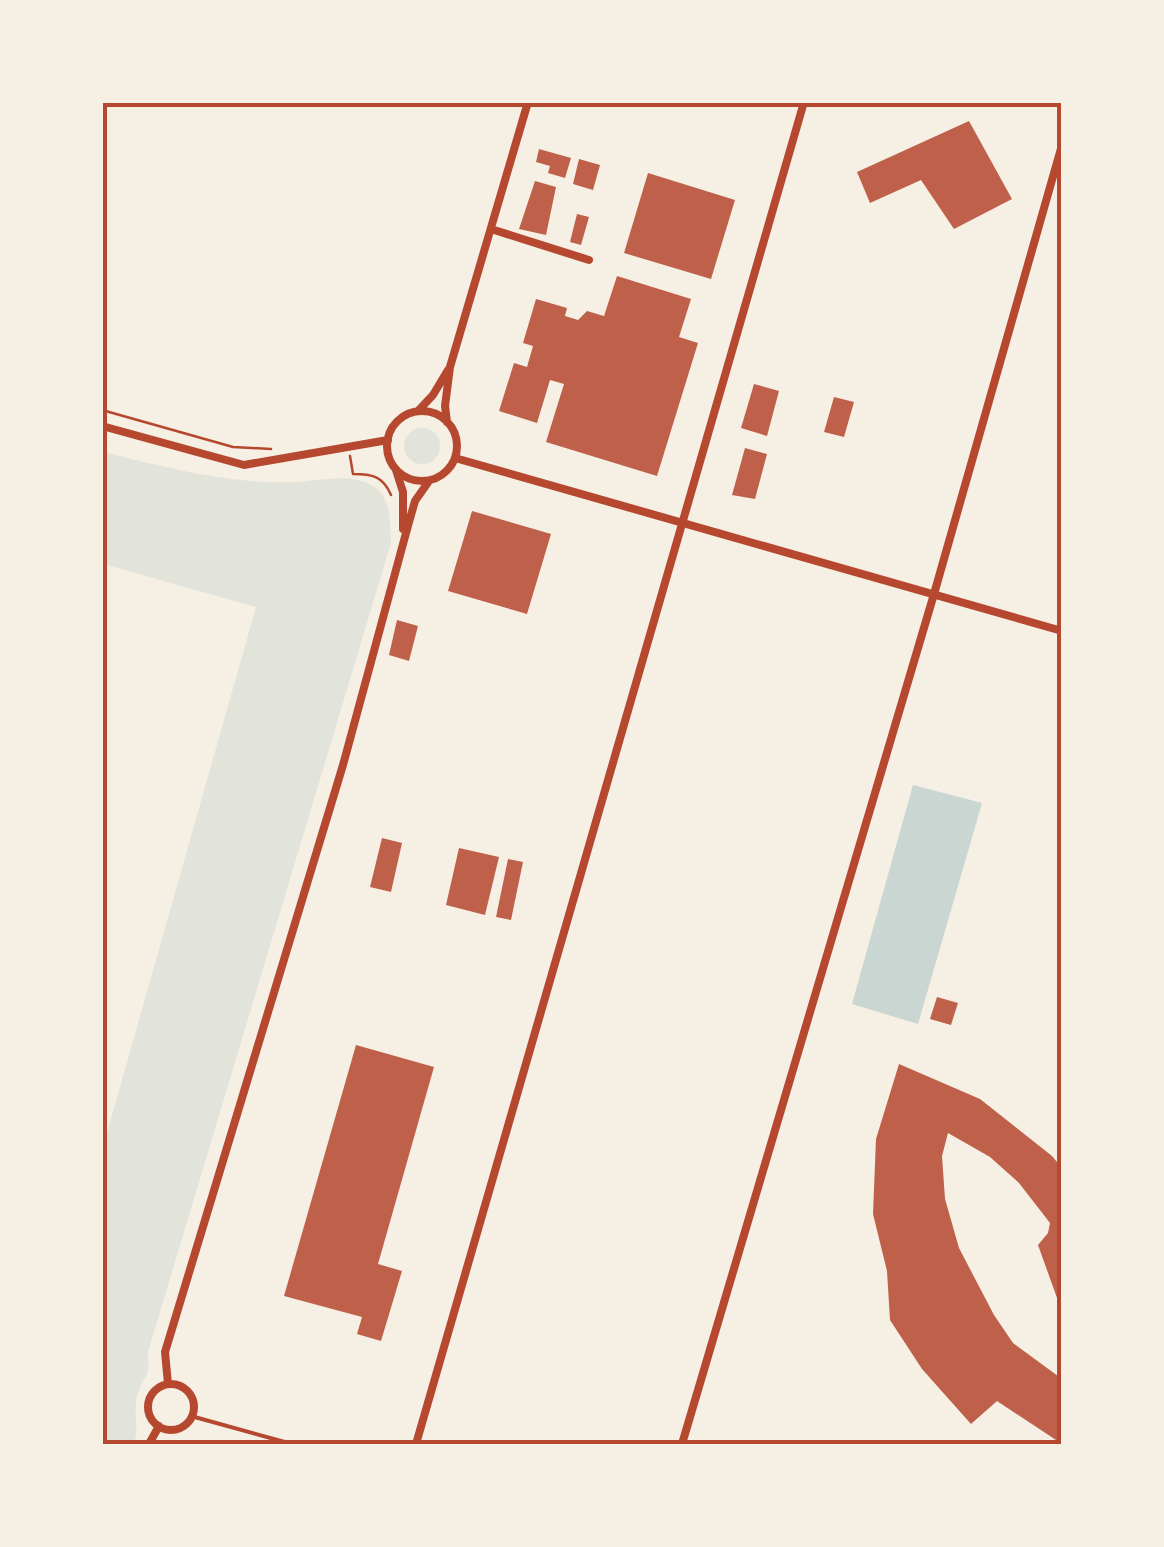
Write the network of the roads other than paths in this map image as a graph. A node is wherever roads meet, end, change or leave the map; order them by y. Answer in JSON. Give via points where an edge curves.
{"nodes":[{"id":1,"x":528,"y":102,"type":"edge"},
{"id":2,"x":804,"y":102,"type":"edge"},
{"id":3,"x":1062,"y":145,"type":"edge"},
{"id":4,"x":491,"y":229,"type":"junction"},
{"id":5,"x":590,"y":260,"type":"dead end"},
{"id":6,"x":450,"y":366,"type":"junction"},
{"id":7,"x":417,"y":412,"type":"junction"},
{"id":8,"x":447,"y":422,"type":"junction"},
{"id":9,"x":102,"y":426,"type":"edge"},
{"id":10,"x":388,"y":440,"type":"junction"},
{"id":11,"x":455,"y":458,"type":"junction"},
{"id":12,"x":396,"y":470,"type":"junction"},
{"id":13,"x":430,"y":481,"type":"junction"},
{"id":14,"x":684,"y":522,"type":"junction"},
{"id":15,"x":402,"y":542,"type":"junction"},
{"id":16,"x":934,"y":594,"type":"junction"},
{"id":17,"x":1062,"y":631,"type":"edge"},
{"id":18,"x":168,"y":1384,"type":"junction"},
{"id":19,"x":192,"y":1416,"type":"junction"},
{"id":20,"x":159,"y":1426,"type":"junction"},
{"id":21,"x":150,"y":1444,"type":"edge"},
{"id":22,"x":292,"y":1444,"type":"edge"},
{"id":23,"x":416,"y":1444,"type":"edge"},
{"id":24,"x":682,"y":1444,"type":"edge"}],
"edges":[{"from":1,"to":4,"type":"street"},
{"from":2,"to":14,"type":"street"},
{"from":3,"to":16,"type":"street"},
{"from":4,"to":5,"type":"street"},
{"from":4,"to":6,"type":"street"},
{"from":6,"to":7,"type":"street"},
{"from":6,"to":8,"type":"street"},
{"from":7,"to":8,"type":"street"},
{"from":7,"to":10,"type":"street","via":[[398,421]]},
{"from":8,"to":11,"type":"street","via":[[456,439]]},
{"from":9,"to":10,"type":"street","via":[[244,465]]},
{"from":10,"to":12,"type":"street"},
{"from":11,"to":13,"type":"street"},
{"from":11,"to":14,"type":"street"},
{"from":12,"to":13,"type":"street"},
{"from":12,"to":15,"type":"street","via":[[404,492]]},
{"from":13,"to":15,"type":"street"},
{"from":14,"to":16,"type":"street"},
{"from":14,"to":23,"type":"street"},
{"from":15,"to":18,"type":"street","via":[[337,784],[164,1352]]},
{"from":16,"to":17,"type":"street"},
{"from":16,"to":24,"type":"street"},
{"from":18,"to":19,"type":"street","via":[[187,1391]]},
{"from":18,"to":20,"type":"street","via":[[148,1402]]},
{"from":19,"to":20,"type":"street","via":[[174,1429]]},
{"from":19,"to":22,"type":"lane"},
{"from":20,"to":21,"type":"street"}]}
